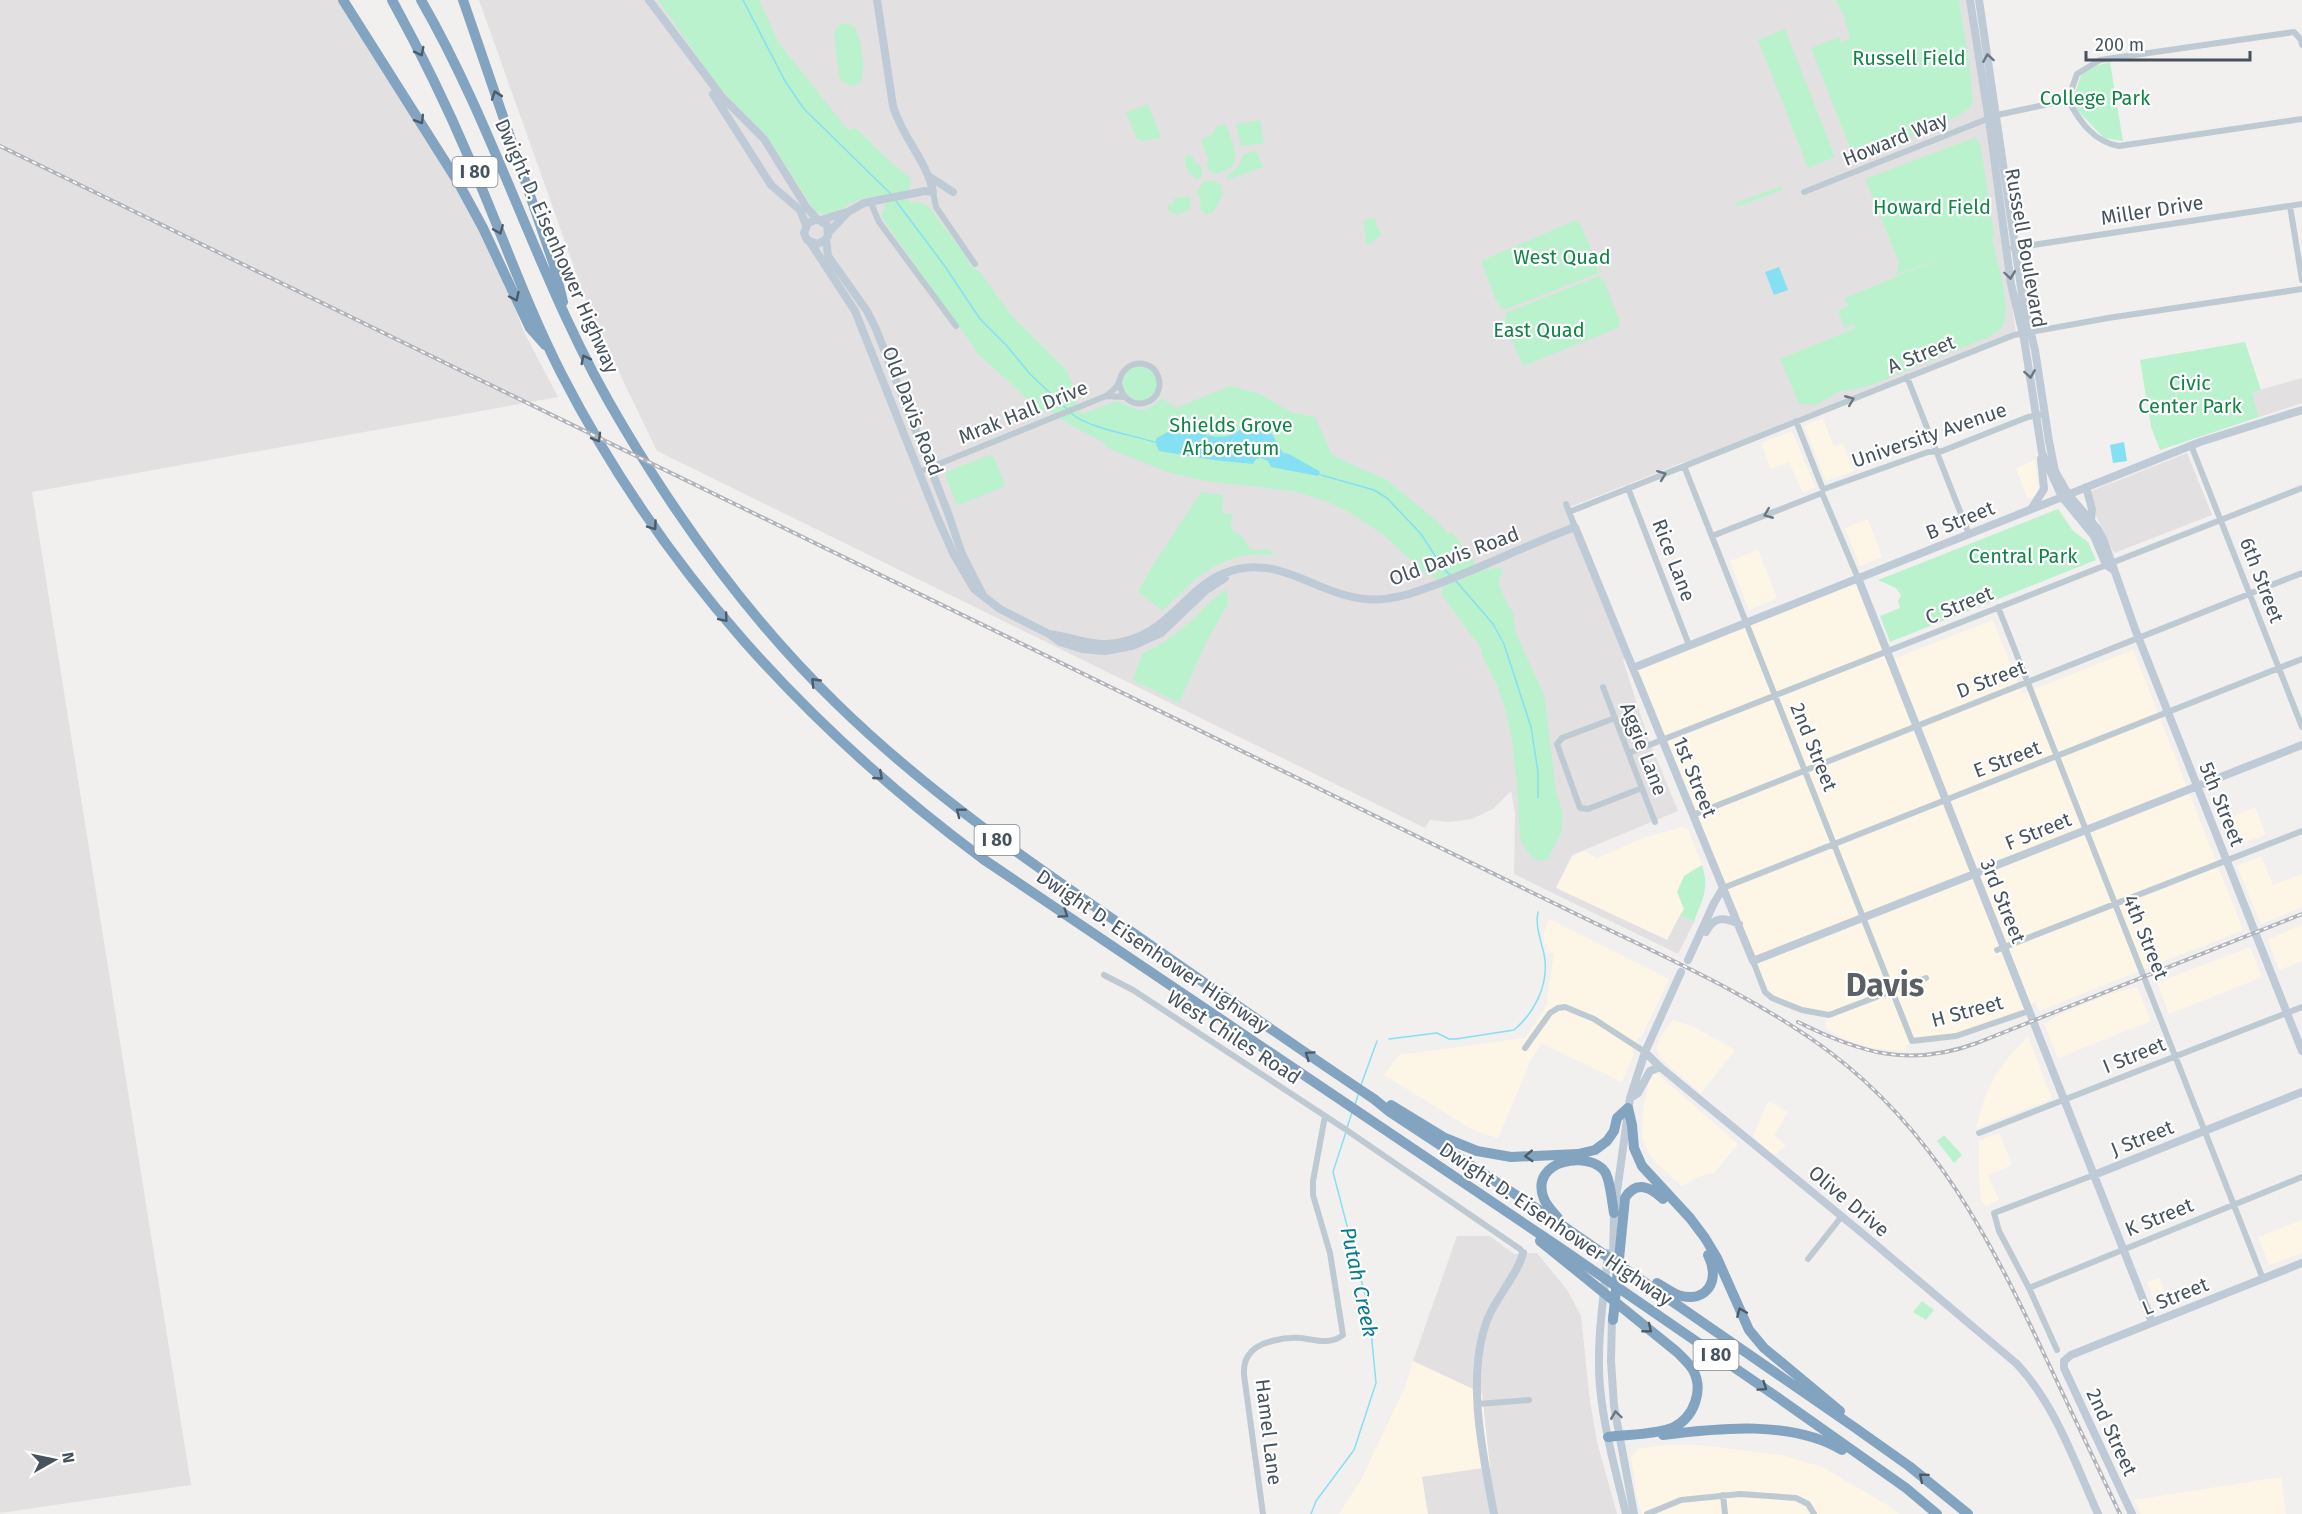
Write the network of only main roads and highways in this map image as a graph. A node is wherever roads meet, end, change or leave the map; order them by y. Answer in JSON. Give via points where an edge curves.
{"nodes":[{"id":1,"x":343,"y":0,"type":"edge"},
{"id":2,"x":392,"y":0,"type":"edge"},
{"id":3,"x":423,"y":0,"type":"edge"},
{"id":4,"x":463,"y":0,"type":"edge"},
{"id":5,"x":571,"y":331,"type":"junction"},
{"id":6,"x":549,"y":349,"type":"junction"},
{"id":7,"x":1374,"y":1099,"type":"junction"},
{"id":8,"x":1614,"y":1213,"type":"road end"},
{"id":9,"x":1524,"y":1223,"type":"junction"},
{"id":10,"x":1563,"y":1226,"type":"junction"},
{"id":11,"x":1632,"y":1273,"type":"junction"},
{"id":12,"x":1613,"y":1320,"type":"road end"},
{"id":13,"x":1854,"y":1427,"type":"junction"},
{"id":14,"x":1906,"y":1488,"type":"junction"},
{"id":15,"x":1937,"y":1514,"type":"edge"},
{"id":16,"x":1968,"y":1514,"type":"edge"}],
"edges":[{"from":1,"to":6,"type":"highway","one_way":true,"via":[[458,182],[530,328]]},
{"from":2,"to":6,"type":"highway","name":"Dwight D. Eisenhower Highway","number":"I 80","one_way":true,"via":[[453,121]]},
{"from":3,"to":5,"type":"highway","name":"Dwight D. Eisenhower Highway","number":"I 80","via":[[480,117]]},
{"from":5,"to":4,"type":"highway","one_way":true,"via":[[554,265]]},
{"from":7,"to":5,"type":"highway","name":"Dwight D. Eisenhower Highway","number":"I 80","one_way":true,"via":[[1008,848],[913,774],[837,704],[782,647],[711,562],[621,424]]},
{"from":6,"to":9,"type":"highway","name":"Dwight D. Eisenhower Highway","number":"I 80","one_way":true,"via":[[620,477],[689,576],[759,659],[835,737],[894,789],[1015,881]]},
{"from":7,"to":10,"type":"highway","name":"Dwight D. Eisenhower Highway","number":"I 80"},
{"from":13,"to":7,"type":"highway","one_way":true,"via":[[1833,1404],[1764,1348],[1749,1330],[1705,1238],[1642,1166],[1634,1148],[1629,1103],[1607,1141],[1595,1150],[1511,1157],[1445,1138],[1393,1106]]},
{"from":8,"to":10,"type":"highway","via":[[1609,1180],[1602,1167],[1590,1161],[1556,1163],[1543,1176],[1541,1187],[1546,1204]]},
{"from":9,"to":14,"type":"highway","name":"Dwight D. Eisenhower Highway","number":"I 80","one_way":true},
{"from":9,"to":14,"type":"highway","one_way":true,"via":[[1543,1244],[1677,1352],[1693,1370],[1697,1395],[1695,1405],[1683,1420],[1666,1429],[1614,1439],[1714,1431],[1787,1431],[1831,1443]]},
{"from":10,"to":11,"type":"highway","name":"Dwight D. Eisenhower Highway","number":"I 80"},
{"from":11,"to":12,"type":"highway","via":[[1689,1296],[1708,1289],[1714,1279],[1709,1257],[1684,1220],[1657,1192],[1643,1186],[1630,1190],[1625,1198],[1616,1242]]},
{"from":11,"to":13,"type":"highway","name":"Dwight D. Eisenhower Highway","number":"I 80"},
{"from":16,"to":13,"type":"highway","name":"Dwight D. Eisenhower Highway","number":"I 80","one_way":true},
{"from":14,"to":15,"type":"highway","name":"Dwight D. Eisenhower Highway","number":"I 80"}]}
